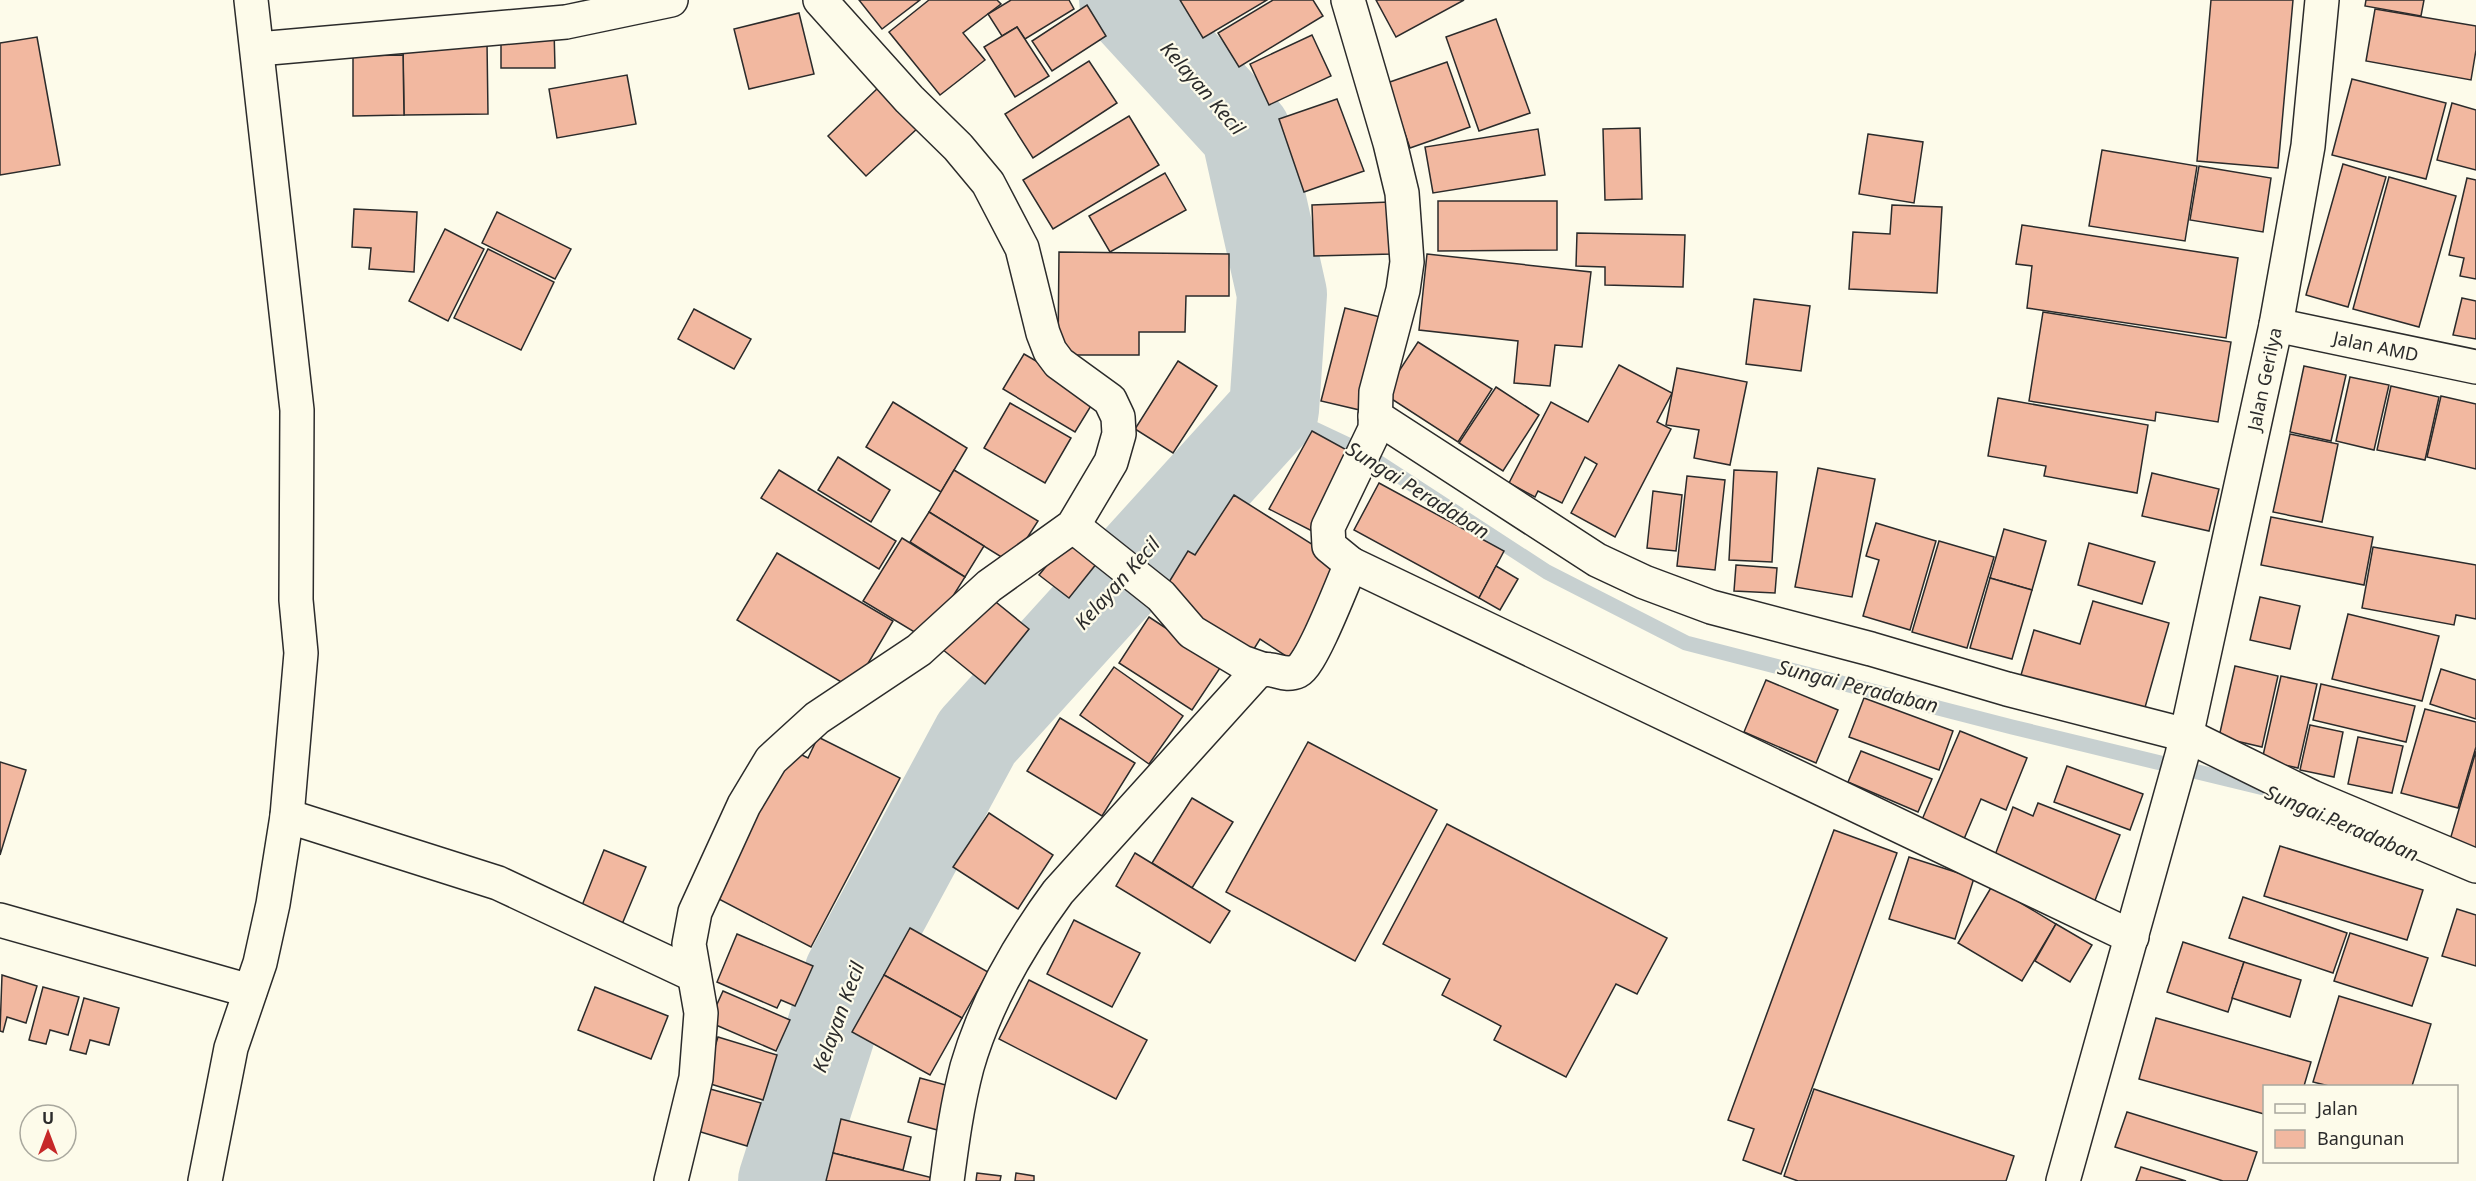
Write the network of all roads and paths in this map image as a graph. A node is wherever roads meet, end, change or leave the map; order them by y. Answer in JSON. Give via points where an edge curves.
{"nodes":[{"id":1,"x":251,"y":0,"type":"edge"},
{"id":2,"x":671,"y":0,"type":"edge"},
{"id":3,"x":820,"y":0,"type":"edge"},
{"id":4,"x":1348,"y":0,"type":"edge"},
{"id":5,"x":2322,"y":0,"type":"edge"},
{"id":6,"x":258,"y":49,"type":"junction"},
{"id":7,"x":2276,"y":325,"type":"junction"},
{"id":8,"x":2476,"y":367,"type":"edge"},
{"id":9,"x":1375,"y":423,"type":"junction"},
{"id":10,"x":1072,"y":526,"type":"junction"},
{"id":11,"x":1351,"y":564,"type":"junction"},
{"id":12,"x":1262,"y":669,"type":"junction"},
{"id":13,"x":2184,"y":745,"type":"junction"},
{"id":14,"x":287,"y":816,"type":"junction"},
{"id":15,"x":2476,"y":866,"type":"edge"},
{"id":16,"x":0,"y":920,"type":"edge"},
{"id":17,"x":2132,"y":938,"type":"junction"},
{"id":18,"x":694,"y":975,"type":"junction"},
{"id":19,"x":250,"y":991,"type":"junction"},
{"id":20,"x":205,"y":1181,"type":"edge"},
{"id":21,"x":671,"y":1181,"type":"edge"},
{"id":22,"x":947,"y":1181,"type":"edge"},
{"id":23,"x":2063,"y":1181,"type":"edge"}],
"edges":[{"from":1,"to":6,"type":"street"},
{"from":2,"to":6,"type":"street","via":[[566,22]]},
{"from":3,"to":10,"type":"street","via":[[988,183],[1022,248],[1050,351],[1059,363],[1110,400],[1114,408],[1119,434],[1111,462]]},
{"from":4,"to":9,"type":"street","via":[[1402,193],[1407,262],[1376,392]]},
{"from":5,"to":7,"type":"street","name":"Jalan Gerilya","via":[[2308,146]]},
{"from":6,"to":14,"type":"street","via":[[297,410],[296,600],[301,653]]},
{"from":7,"to":8,"type":"street","name":"Jalan AMD"},
{"from":7,"to":13,"type":"street","name":"Jalan Gerilya"},
{"from":9,"to":11,"type":"street","via":[[1328,527],[1329,546]]},
{"from":9,"to":13,"type":"street","via":[[1597,560],[1644,582],[1711,607],[1871,649]]},
{"from":10,"to":12,"type":"street","via":[[1161,596],[1192,632],[1242,662]]},
{"from":10,"to":18,"type":"street","via":[[989,586],[920,650],[817,718],[771,760],[744,805],[695,912],[689,944]]},
{"from":11,"to":12,"type":"street","via":[[1301,670],[1288,674]]},
{"from":11,"to":17,"type":"street"},
{"from":12,"to":22,"type":"street","via":[[1058,892],[1034,925],[979,1031],[955,1120]]},
{"from":13,"to":15,"type":"street"},
{"from":13,"to":17,"type":"street","name":"Jalan Gerilya"},
{"from":14,"to":18,"type":"street","via":[[498,883]]},
{"from":14,"to":19,"type":"street","via":[[273,904]]},
{"from":16,"to":19,"type":"street"},
{"from":17,"to":23,"type":"street","name":"Jalan Gerilya"},
{"from":18,"to":21,"type":"street","via":[[701,1013],[696,1078]]},
{"from":19,"to":20,"type":"street","via":[[231,1048]]}]}
